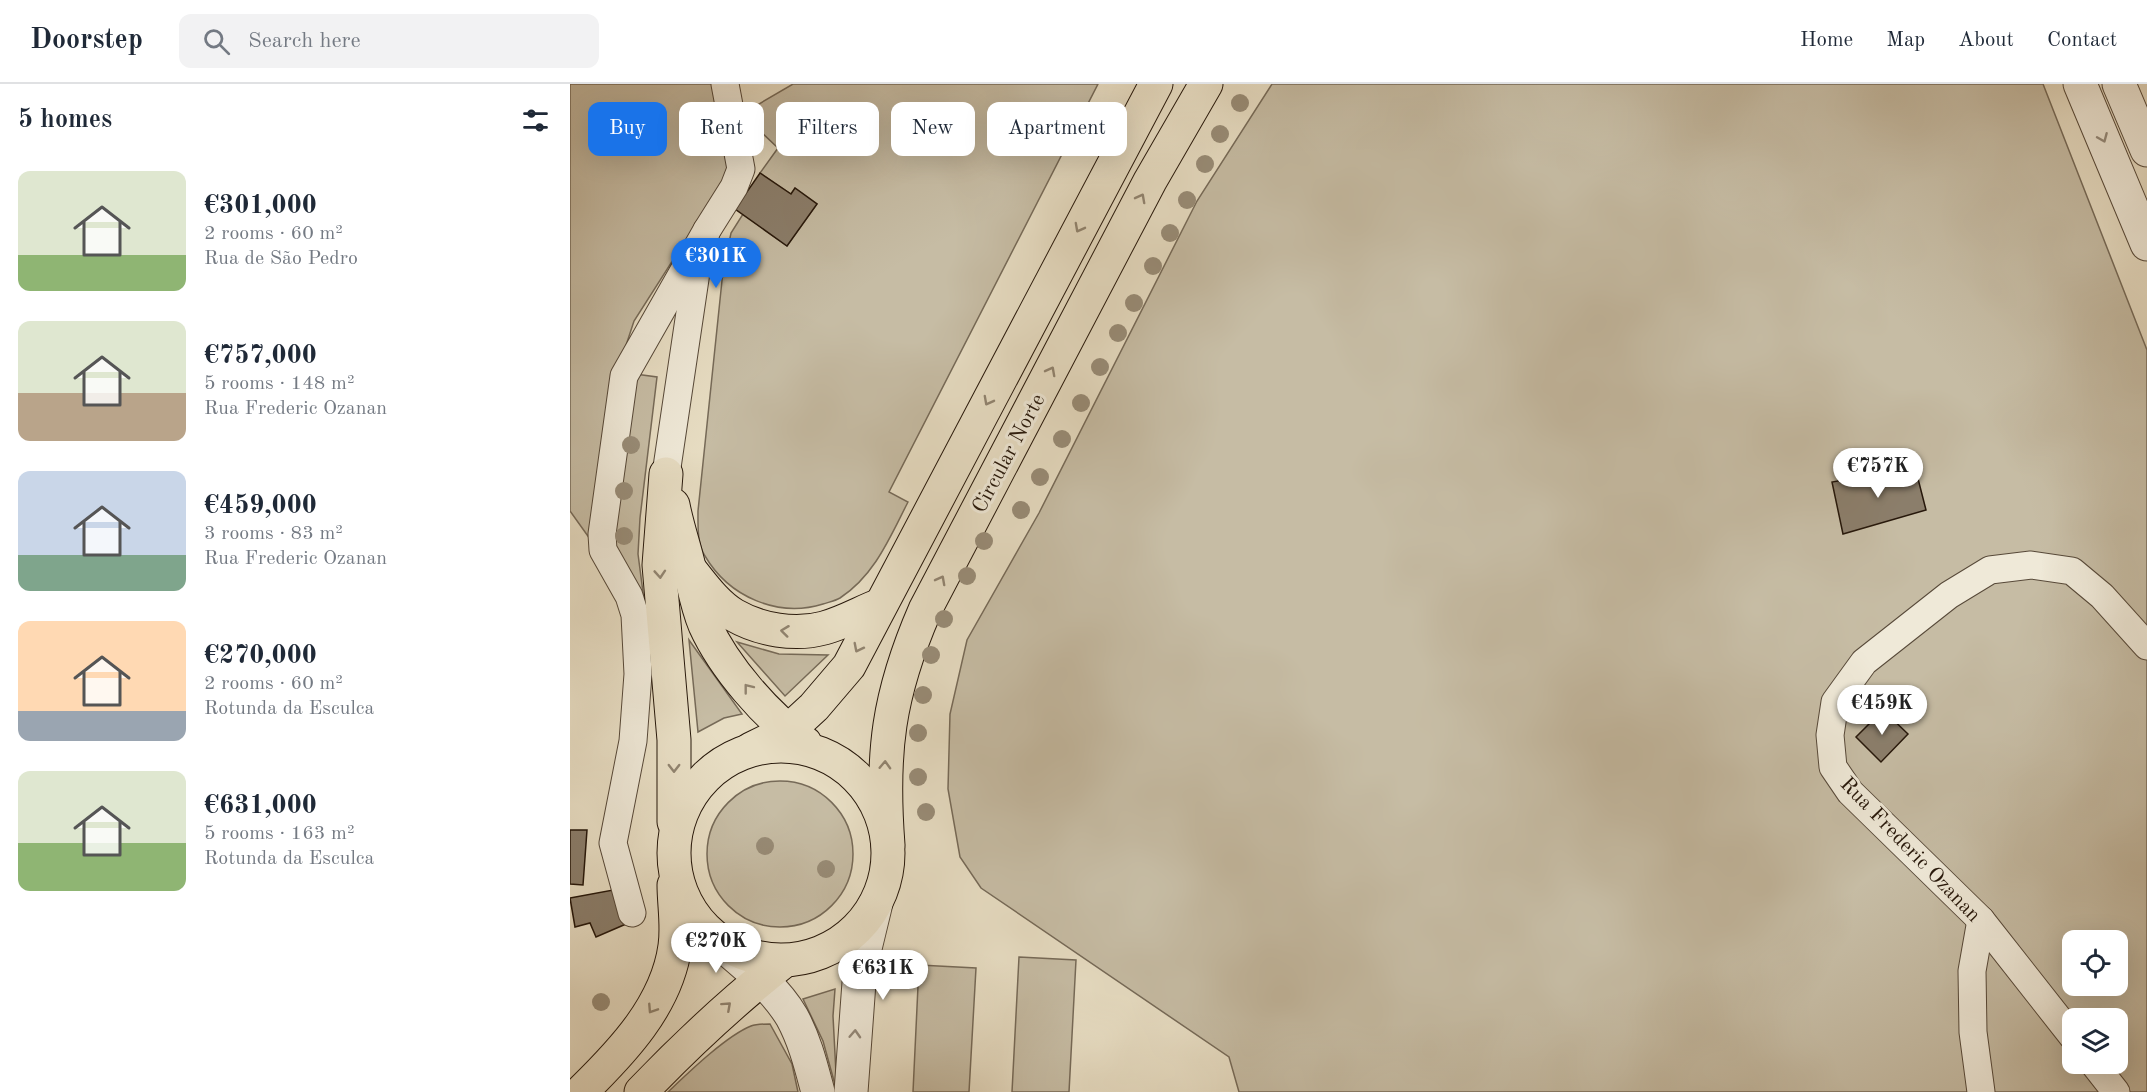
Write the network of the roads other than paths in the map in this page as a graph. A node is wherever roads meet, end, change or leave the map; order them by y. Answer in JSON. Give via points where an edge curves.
{"nodes":[{"id":1,"x":725,"y":84,"type":"edge"},
{"id":2,"x":1156,"y":84,"type":"edge"},
{"id":3,"x":1206,"y":84,"type":"edge"},
{"id":4,"x":2080,"y":84,"type":"edge"},
{"id":5,"x":2119,"y":84,"type":"edge"},
{"id":6,"x":2147,"y":150,"type":"edge"},
{"id":7,"x":707,"y":231,"type":"junction"},
{"id":8,"x":2147,"y":244,"type":"edge"},
{"id":9,"x":639,"y":351,"type":"junction"},
{"id":10,"x":681,"y":374,"type":"junction"},
{"id":11,"x":666,"y":474,"type":"junction"},
{"id":12,"x":689,"y":567,"type":"junction"},
{"id":13,"x":880,"y":605,"type":"junction"},
{"id":14,"x":2147,"y":646,"type":"edge"},
{"id":15,"x":788,"y":730,"type":"junction"},
{"id":16,"x":751,"y":749,"type":"junction"},
{"id":17,"x":818,"y":752,"type":"junction"},
{"id":18,"x":674,"y":836,"type":"junction"},
{"id":19,"x":888,"y":845,"type":"junction"},
{"id":20,"x":674,"y":871,"type":"junction"},
{"id":21,"x":876,"y":903,"type":"junction"},
{"id":22,"x":632,"y":913,"type":"dead end"},
{"id":23,"x":1981,"y":920,"type":"junction"},
{"id":24,"x":772,"y":970,"type":"junction"},
{"id":25,"x":2062,"y":1023,"type":"edge"},
{"id":26,"x":2102,"y":1074,"type":"edge"},
{"id":27,"x":581,"y":1092,"type":"edge"},
{"id":28,"x":641,"y":1092,"type":"edge"},
{"id":29,"x":818,"y":1092,"type":"edge"},
{"id":30,"x":851,"y":1092,"type":"edge"},
{"id":31,"x":1982,"y":1092,"type":"edge"},
{"id":32,"x":2116,"y":1092,"type":"edge"}],
"edges":[{"from":1,"to":7,"type":"street","via":[[741,169]]},
{"from":2,"to":13,"type":"main road","name":"Circular Norte","one_way":true},
{"from":19,"to":3,"type":"main road","name":"Circular Norte","one_way":true,"via":[[886,746],[906,654],[925,610],[1145,191]]},
{"from":4,"to":8,"type":"street","one_way":true},
{"from":5,"to":6,"type":"street"},
{"from":7,"to":9,"type":"street"},
{"from":7,"to":10,"type":"street","via":[[699,252]]},
{"from":9,"to":10,"type":"street","via":[[653,344],[670,351]]},
{"from":9,"to":22,"type":"street","via":[[624,376],[602,534],[603,550],[635,615],[638,674],[633,741],[613,843]]},
{"from":10,"to":11,"type":"street"},
{"from":11,"to":12,"type":"main road"},
{"from":11,"to":18,"type":"main road","one_way":true,"via":[[659,565],[674,740]]},
{"from":13,"to":12,"type":"main road","one_way":true,"via":[[824,628],[791,632],[765,628],[734,615],[710,594]]},
{"from":15,"to":12,"type":"main road","one_way":true,"via":[[762,706],[720,652],[705,626]]},
{"from":13,"to":15,"type":"main road","name":"Circular Norte","one_way":true,"via":[[849,666]]},
{"from":14,"to":23,"type":"street","name":"Rua Frederic Ozanan","via":[[2102,596],[2072,572],[2031,565],[1990,570],[1949,595],[1864,662],[1835,702],[1830,735],[1833,767],[1850,792]]},
{"from":15,"to":16,"type":"main road","name":"Circular Norte"},
{"from":15,"to":17,"type":"main road"},
{"from":16,"to":17,"type":"main road","via":[[786,745]]},
{"from":16,"to":18,"type":"main road","name":"Circular Norte","via":[[725,761],[699,782],[682,810]]},
{"from":17,"to":19,"type":"main road","via":[[844,765],[866,787],[882,815]]},
{"from":18,"to":20,"type":"main road"},
{"from":19,"to":21,"type":"main road","via":[[886,877]]},
{"from":20,"to":24,"type":"main road","via":[[683,901],[706,932]]},
{"from":20,"to":27,"type":"main road","one_way":true,"via":[[675,945],[668,975],[656,1002],[627,1043]]},
{"from":21,"to":24,"type":"main road","via":[[859,927],[841,943]]},
{"from":30,"to":21,"type":"street","one_way":true,"via":[[860,969]]},
{"from":23,"to":25,"type":"street","name":"Rua Frederic Ozanan"},
{"from":23,"to":31,"type":"street","via":[[1972,971],[1973,1032]]},
{"from":28,"to":24,"type":"main road","one_way":true,"via":[[698,1033]]},
{"from":24,"to":29,"type":"street","via":[[805,1047]]},
{"from":26,"to":32,"type":"street"}]}
